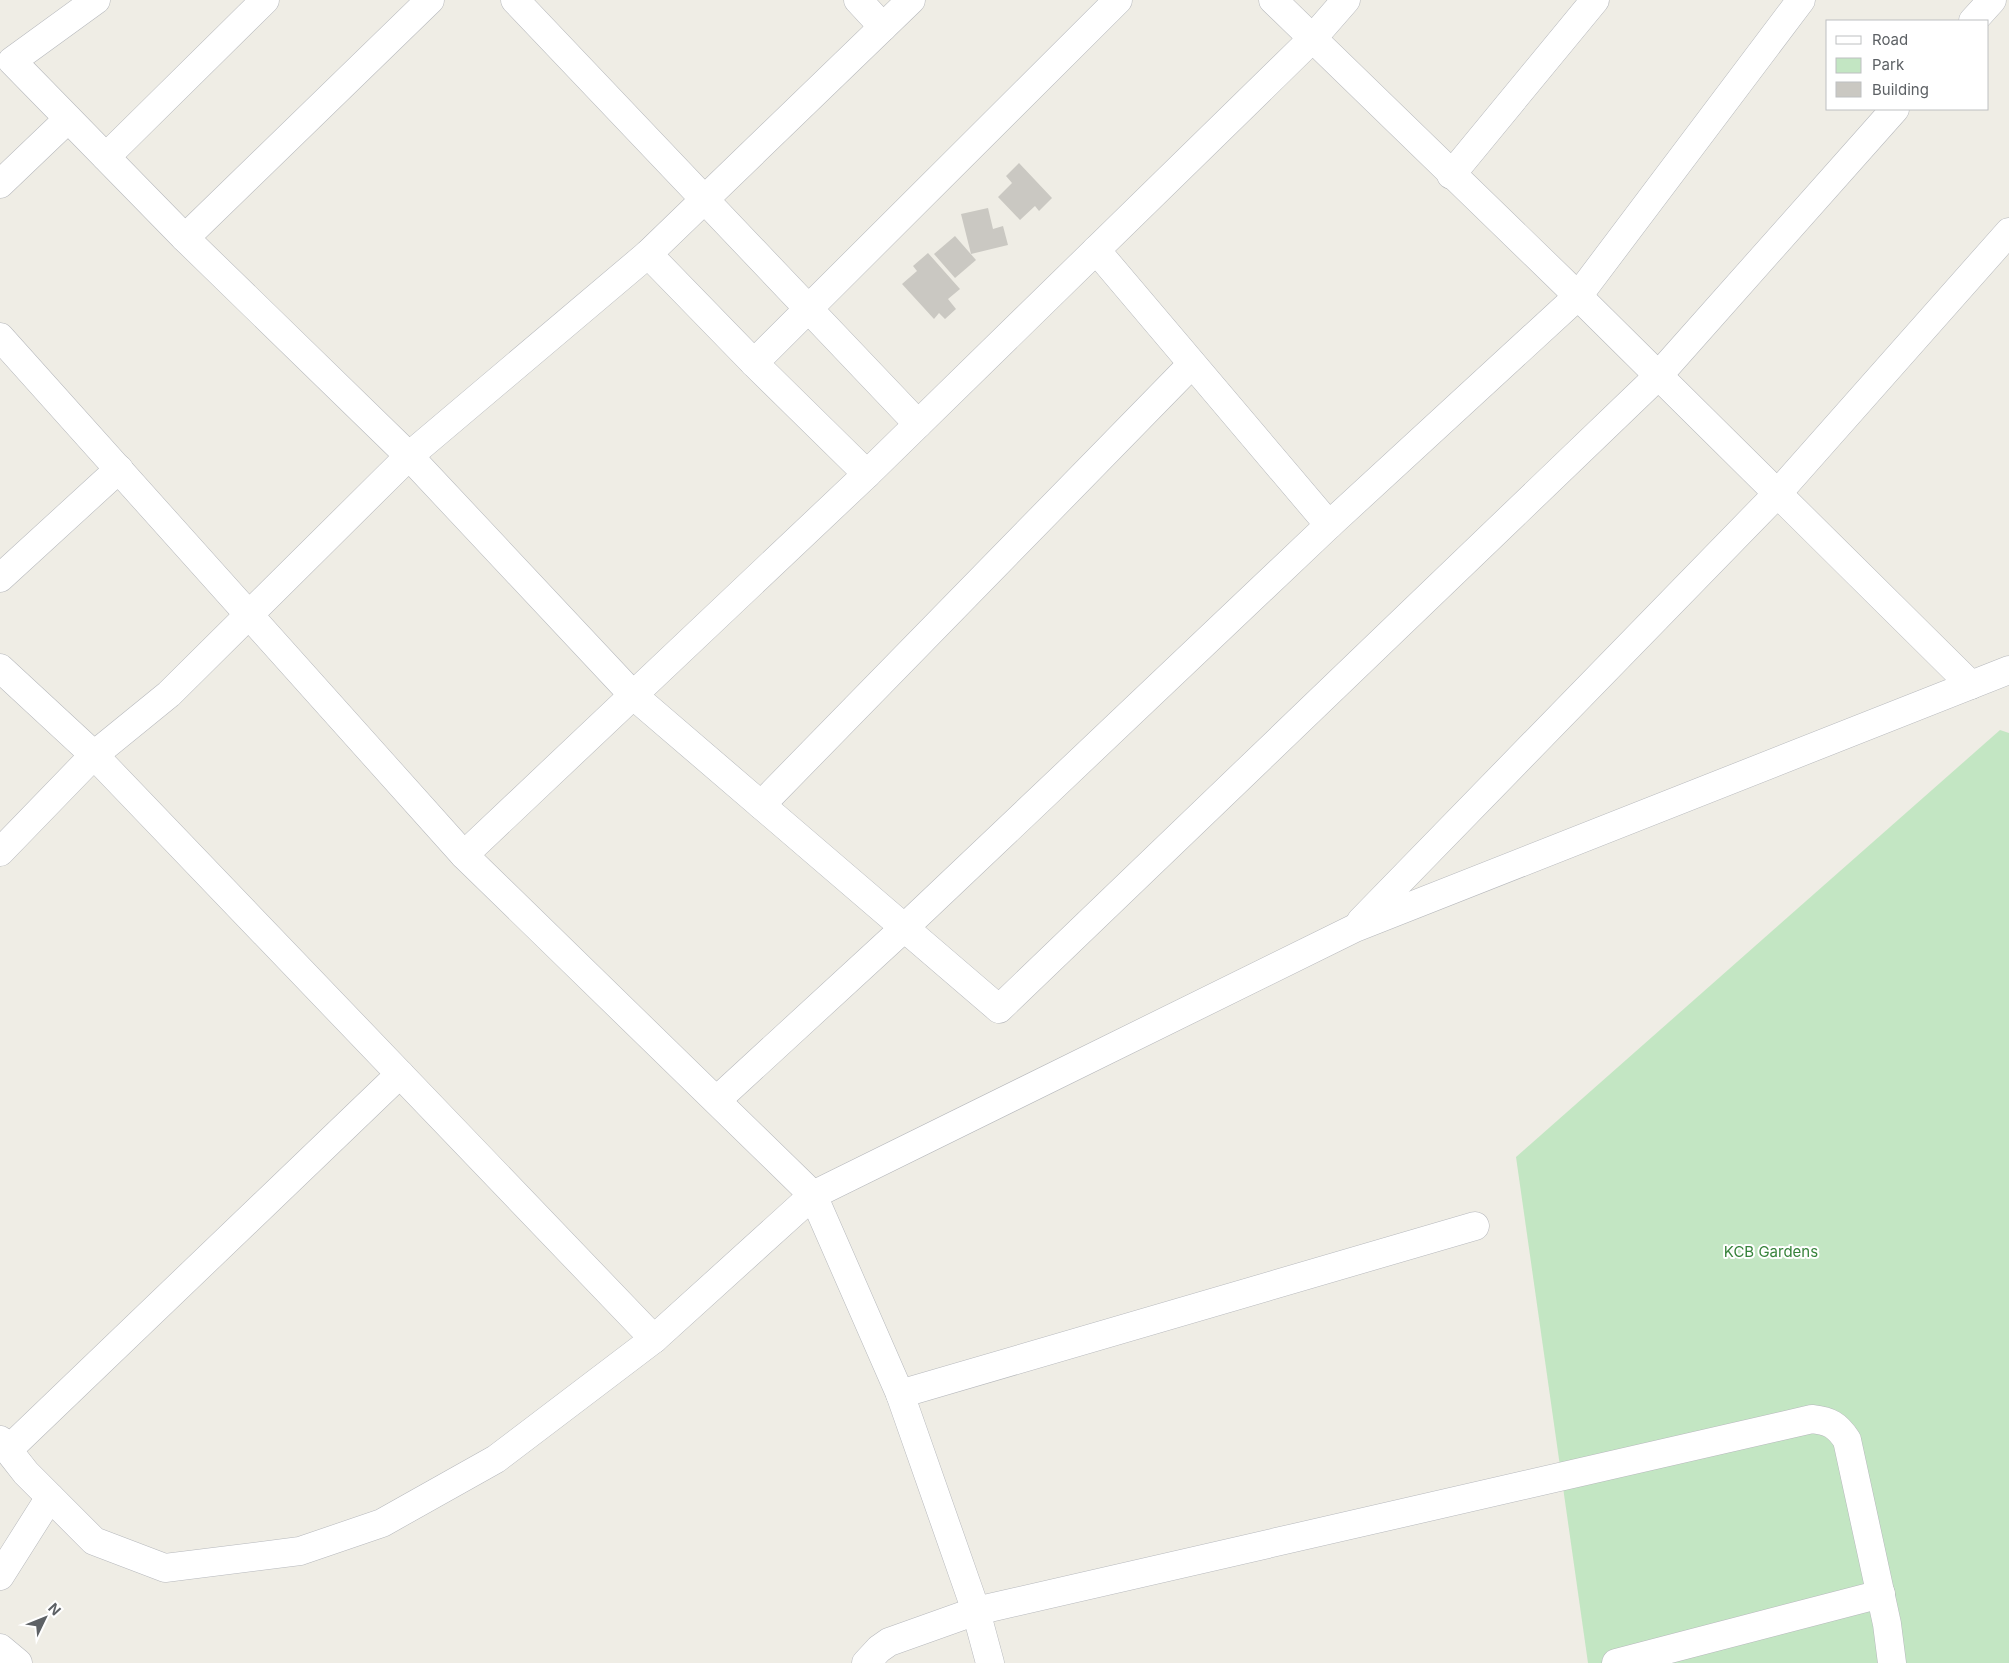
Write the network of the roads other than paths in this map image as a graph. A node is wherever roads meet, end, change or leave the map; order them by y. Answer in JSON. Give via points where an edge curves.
{"nodes":[{"id":1,"x":96,"y":0,"type":"edge"},
{"id":2,"x":265,"y":0,"type":"edge"},
{"id":3,"x":430,"y":0,"type":"edge"},
{"id":4,"x":514,"y":0,"type":"edge"},
{"id":5,"x":858,"y":0,"type":"edge"},
{"id":6,"x":911,"y":0,"type":"edge"},
{"id":7,"x":1118,"y":0,"type":"edge"},
{"id":8,"x":1272,"y":0,"type":"edge"},
{"id":9,"x":1346,"y":0,"type":"edge"},
{"id":10,"x":1595,"y":0,"type":"edge"},
{"id":11,"x":1801,"y":0,"type":"edge"},
{"id":12,"x":1992,"y":0,"type":"edge"},
{"id":13,"x":1974,"y":20,"type":"edge"},
{"id":14,"x":883,"y":27,"type":"junction"},
{"id":15,"x":1312,"y":39,"type":"junction"},
{"id":16,"x":1894,"y":110,"type":"edge"},
{"id":17,"x":68,"y":119,"type":"junction"},
{"id":18,"x":106,"y":157,"type":"junction"},
{"id":19,"x":1452,"y":175,"type":"junction"},
{"id":20,"x":0,"y":184,"type":"edge"},
{"id":21,"x":704,"y":200,"type":"junction"},
{"id":22,"x":2009,"y":232,"type":"edge"},
{"id":23,"x":185,"y":238,"type":"junction"},
{"id":24,"x":1096,"y":250,"type":"junction"},
{"id":25,"x":648,"y":254,"type":"junction"},
{"id":26,"x":1578,"y":296,"type":"junction"},
{"id":27,"x":808,"y":309,"type":"junction"},
{"id":28,"x":0,"y":337,"type":"edge"},
{"id":29,"x":754,"y":363,"type":"junction"},
{"id":30,"x":1192,"y":364,"type":"junction"},
{"id":31,"x":1657,"y":377,"type":"junction"},
{"id":32,"x":918,"y":424,"type":"junction"},
{"id":33,"x":409,"y":456,"type":"junction"},
{"id":34,"x":118,"y":469,"type":"junction"},
{"id":35,"x":867,"y":474,"type":"junction"},
{"id":36,"x":1777,"y":494,"type":"junction"},
{"id":37,"x":1329,"y":525,"type":"junction"},
{"id":38,"x":0,"y":578,"type":"edge"},
{"id":39,"x":249,"y":614,"type":"junction"},
{"id":40,"x":0,"y":668,"type":"edge"},
{"id":41,"x":2009,"y":670,"type":"edge"},
{"id":42,"x":1971,"y":685,"type":"junction"},
{"id":43,"x":634,"y":696,"type":"junction"},
{"id":44,"x":94,"y":755,"type":"junction"},
{"id":45,"x":762,"y":805,"type":"junction"},
{"id":46,"x":0,"y":852,"type":"edge"},
{"id":47,"x":464,"y":855,"type":"junction"},
{"id":48,"x":1355,"y":928,"type":"junction"},
{"id":49,"x":903,"y":929,"type":"junction"},
{"id":50,"x":400,"y":1074,"type":"junction"},
{"id":51,"x":716,"y":1100,"type":"junction"},
{"id":52,"x":814,"y":1195,"type":"junction"},
{"id":53,"x":1475,"y":1226,"type":"dead end"},
{"id":54,"x":654,"y":1339,"type":"junction"},
{"id":55,"x":900,"y":1394,"type":"junction"},
{"id":56,"x":4,"y":1445,"type":"edge"},
{"id":57,"x":50,"y":1497,"type":"junction"},
{"id":58,"x":0,"y":1576,"type":"edge"},
{"id":59,"x":1881,"y":1594,"type":"junction"},
{"id":60,"x":976,"y":1611,"type":"junction"},
{"id":61,"x":0,"y":1648,"type":"edge"},
{"id":62,"x":18,"y":1663,"type":"edge"},
{"id":63,"x":866,"y":1663,"type":"edge"},
{"id":64,"x":990,"y":1663,"type":"edge"},
{"id":65,"x":1616,"y":1663,"type":"edge"},
{"id":66,"x":1892,"y":1663,"type":"edge"}],
"edges":[{"from":1,"to":17,"type":"street","via":[[12,61]]},
{"from":2,"to":18,"type":"street"},
{"from":3,"to":23,"type":"street"},
{"from":4,"to":21,"type":"street"},
{"from":5,"to":14,"type":"street"},
{"from":6,"to":14,"type":"street"},
{"from":7,"to":27,"type":"street"},
{"from":8,"to":15,"type":"street"},
{"from":9,"to":15,"type":"street"},
{"from":10,"to":19,"type":"street"},
{"from":11,"to":26,"type":"street"},
{"from":12,"to":13,"type":"street"},
{"from":14,"to":21,"type":"street"},
{"from":15,"to":19,"type":"street"},
{"from":15,"to":24,"type":"street"},
{"from":16,"to":31,"type":"street"},
{"from":17,"to":18,"type":"street"},
{"from":17,"to":20,"type":"street"},
{"from":18,"to":23,"type":"street"},
{"from":19,"to":26,"type":"street"},
{"from":21,"to":25,"type":"street"},
{"from":21,"to":27,"type":"street"},
{"from":22,"to":36,"type":"street"},
{"from":23,"to":33,"type":"street"},
{"from":24,"to":30,"type":"street"},
{"from":24,"to":32,"type":"street"},
{"from":25,"to":29,"type":"street"},
{"from":25,"to":33,"type":"street"},
{"from":26,"to":31,"type":"street"},
{"from":26,"to":37,"type":"street"},
{"from":27,"to":29,"type":"street"},
{"from":27,"to":32,"type":"street"},
{"from":28,"to":34,"type":"street"},
{"from":29,"to":35,"type":"street"},
{"from":30,"to":37,"type":"street"},
{"from":30,"to":45,"type":"street"},
{"from":31,"to":36,"type":"street"},
{"from":31,"to":49,"type":"street","via":[[999,1009]]},
{"from":32,"to":35,"type":"street"},
{"from":33,"to":39,"type":"street"},
{"from":33,"to":43,"type":"street"},
{"from":34,"to":38,"type":"street"},
{"from":34,"to":39,"type":"street"},
{"from":35,"to":43,"type":"street"},
{"from":36,"to":42,"type":"street"},
{"from":36,"to":48,"type":"street"},
{"from":37,"to":49,"type":"street"},
{"from":39,"to":44,"type":"street","via":[[169,694]]},
{"from":39,"to":47,"type":"street"},
{"from":40,"to":44,"type":"street"},
{"from":41,"to":42,"type":"street"},
{"from":42,"to":48,"type":"street"},
{"from":43,"to":45,"type":"street"},
{"from":43,"to":47,"type":"street"},
{"from":44,"to":46,"type":"street"},
{"from":44,"to":50,"type":"street"},
{"from":45,"to":49,"type":"street"},
{"from":47,"to":51,"type":"street"},
{"from":48,"to":52,"type":"street"},
{"from":49,"to":51,"type":"street"},
{"from":50,"to":54,"type":"street"},
{"from":50,"to":56,"type":"street"},
{"from":51,"to":52,"type":"street"},
{"from":52,"to":54,"type":"street"},
{"from":52,"to":55,"type":"street"},
{"from":53,"to":55,"type":"street"},
{"from":54,"to":57,"type":"street","via":[[496,1459],[382,1524],[300,1551],[165,1568],[94,1541]]},
{"from":55,"to":60,"type":"street"},
{"from":56,"to":57,"type":"street"},
{"from":57,"to":58,"type":"street"},
{"from":59,"to":60,"type":"street","via":[[1848,1440],[1828,1420],[1812,1419]]},
{"from":59,"to":65,"type":"street"},
{"from":59,"to":66,"type":"street"},
{"from":60,"to":63,"type":"street","via":[[889,1642]]},
{"from":60,"to":64,"type":"street"},
{"from":61,"to":62,"type":"street"}]}
